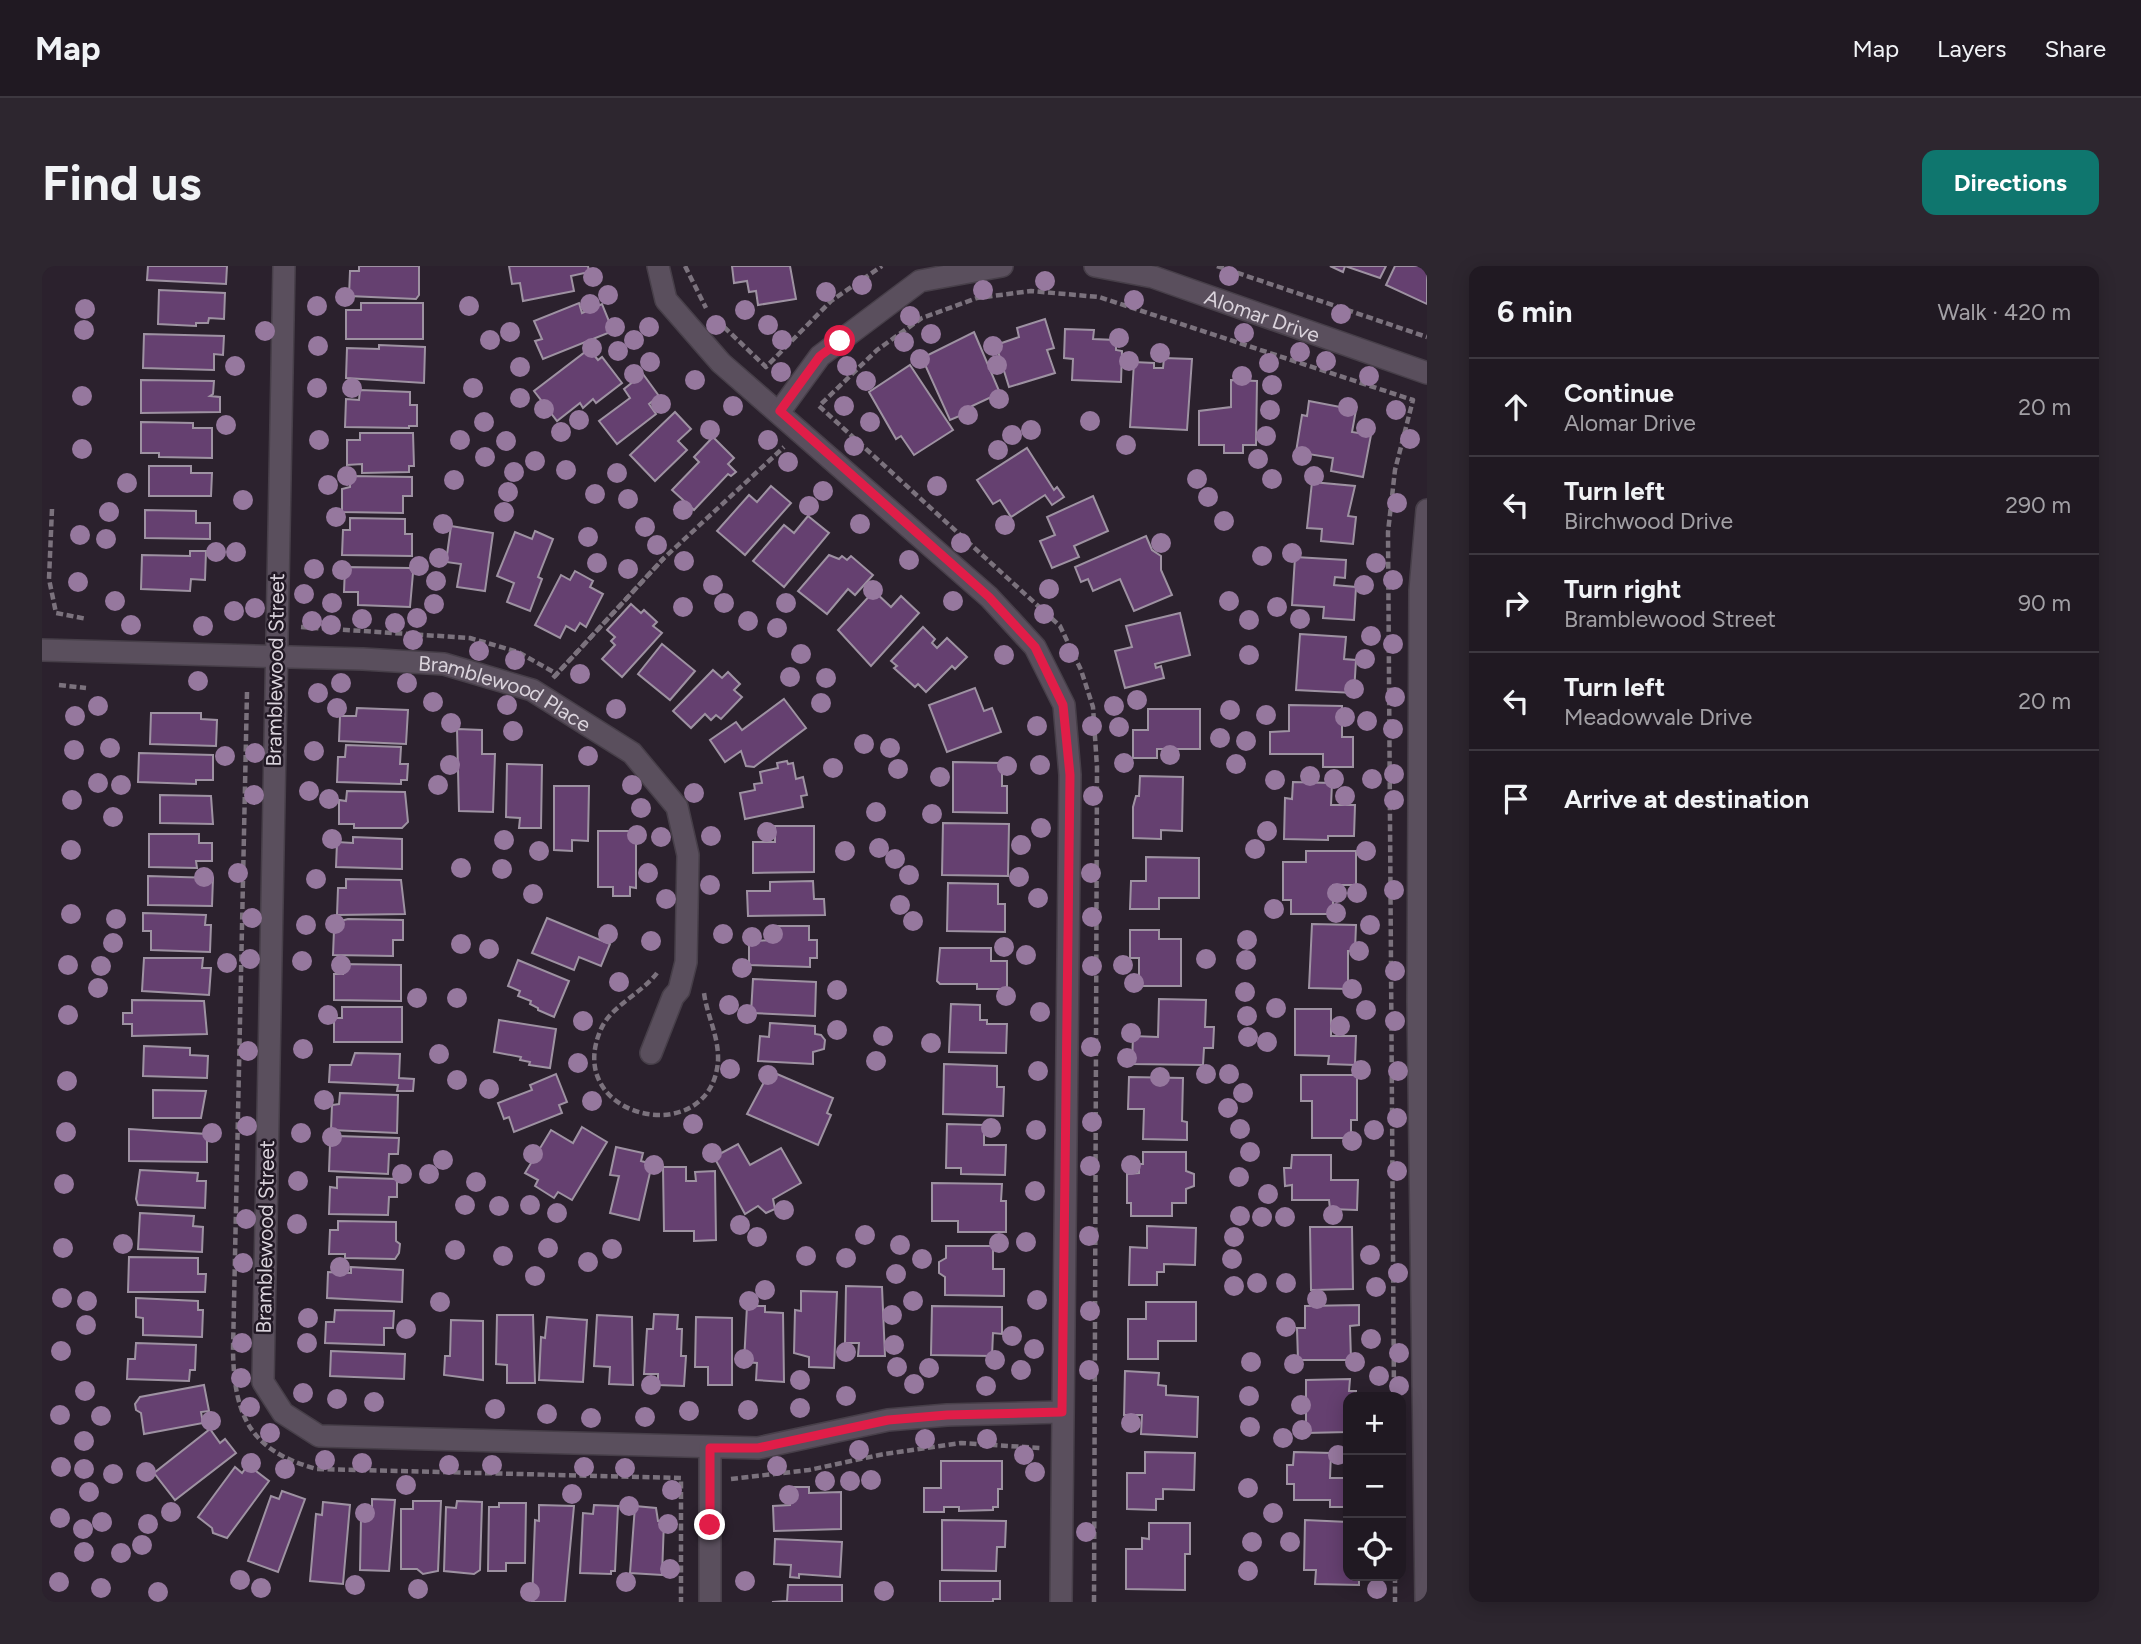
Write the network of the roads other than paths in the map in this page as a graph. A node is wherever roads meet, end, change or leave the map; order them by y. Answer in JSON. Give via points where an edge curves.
{"nodes":[{"id":1,"x":284,"y":266,"type":"edge"},
{"id":2,"x":658,"y":266,"type":"edge"},
{"id":3,"x":1002,"y":266,"type":"edge"},
{"id":4,"x":1095,"y":266,"type":"edge"},
{"id":5,"x":1427,"y":373,"type":"edge"},
{"id":6,"x":780,"y":411,"type":"junction"},
{"id":7,"x":1427,"y":510,"type":"edge"},
{"id":8,"x":42,"y":650,"type":"edge"},
{"id":9,"x":275,"y":656,"type":"junction"},
{"id":10,"x":1423,"y":1002,"type":"edge"},
{"id":11,"x":651,"y":1053,"type":"dead end"},
{"id":12,"x":1426,"y":1377,"type":"edge"},
{"id":13,"x":1062,"y":1412,"type":"junction"},
{"id":14,"x":710,"y":1448,"type":"junction"},
{"id":15,"x":710,"y":1602,"type":"edge"},
{"id":16,"x":1061,"y":1602,"type":"edge"},
{"id":17,"x":1426,"y":1602,"type":"edge"}],
"edges":[{"from":1,"to":9,"type":"street","name":"Bramblewood Street"},
{"from":2,"to":6,"type":"street","via":[[666,300],[720,363]]},
{"from":3,"to":6,"type":"street","via":[[920,281],[820,356]]},
{"from":4,"to":5,"type":"street","name":"Alomar Drive","via":[[1153,277]]},
{"from":6,"to":13,"type":"street","via":[[989,597],[1035,647],[1063,705],[1070,775]]},
{"from":7,"to":10,"type":"street","via":[[1420,590]]},
{"from":8,"to":9,"type":"street","name":"Bramblewood Place"},
{"from":9,"to":11,"type":"street","name":"Bramblewood Place","via":[[444,664],[532,690],[632,753],[677,807],[688,855],[686,962],[679,990]]},
{"from":9,"to":14,"type":"street","name":"Bramblewood Street","via":[[263,1382],[283,1413],[319,1436]]},
{"from":10,"to":12,"type":"street"},
{"from":12,"to":17,"type":"street"},
{"from":13,"to":14,"type":"street","name":"Bramblewood Street","via":[[888,1420],[758,1448]]},
{"from":13,"to":16,"type":"street"},
{"from":14,"to":15,"type":"street"}]}
